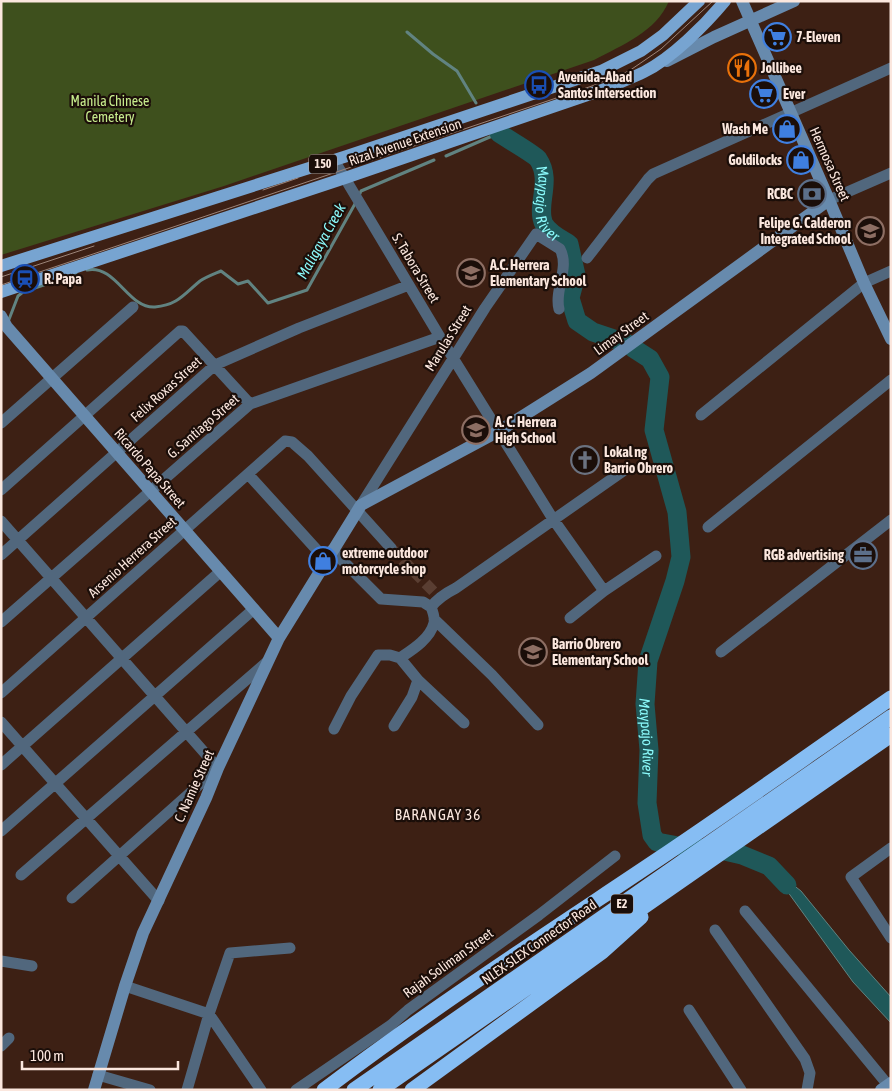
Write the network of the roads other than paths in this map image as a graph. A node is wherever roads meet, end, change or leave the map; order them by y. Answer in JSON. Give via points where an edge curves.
{"nodes":[{"id":1,"x":700,"y":1,"type":"edge"},
{"id":2,"x":725,"y":1,"type":"edge"},
{"id":3,"x":742,"y":1,"type":"edge"},
{"id":4,"x":794,"y":1,"type":"edge"},
{"id":5,"x":749,"y":21,"type":"junction"},
{"id":6,"x":891,"y":68,"type":"edge"},
{"id":7,"x":646,"y":71,"type":"junction"},
{"id":8,"x":790,"y":112,"type":"junction"},
{"id":9,"x":334,"y":160,"type":"junction"},
{"id":10,"x":891,"y":173,"type":"edge"},
{"id":11,"x":345,"y":178,"type":"junction"},
{"id":12,"x":829,"y":200,"type":"junction"},
{"id":13,"x":587,"y":258,"type":"dead end"},
{"id":14,"x":1,"y":266,"type":"edge"},
{"id":15,"x":891,"y":271,"type":"edge"},
{"id":16,"x":864,"y":282,"type":"junction"},
{"id":17,"x":409,"y":285,"type":"junction"},
{"id":18,"x":1,"y":292,"type":"edge"},
{"id":19,"x":134,"y":307,"type":"dead end"},
{"id":20,"x":560,"y":309,"type":"dead end"},
{"id":21,"x":1,"y":316,"type":"edge"},
{"id":22,"x":440,"y":337,"type":"junction"},
{"id":23,"x":891,"y":339,"type":"edge"},
{"id":24,"x":454,"y":358,"type":"junction"},
{"id":25,"x":216,"y":365,"type":"junction"},
{"id":26,"x":52,"y":378,"type":"junction"},
{"id":27,"x":891,"y":380,"type":"edge"},
{"id":28,"x":250,"y":404,"type":"junction"},
{"id":29,"x":700,"y":415,"type":"dead end"},
{"id":30,"x":85,"y":416,"type":"junction"},
{"id":31,"x":1,"y":423,"type":"edge"},
{"id":32,"x":499,"y":430,"type":"junction"},
{"id":33,"x":117,"y":452,"type":"junction"},
{"id":34,"x":626,"y":469,"type":"dead end"},
{"id":35,"x":248,"y":474,"type":"junction"},
{"id":36,"x":1,"y":490,"type":"edge"},
{"id":37,"x":151,"y":491,"type":"junction"},
{"id":38,"x":359,"y":507,"type":"junction"},
{"id":39,"x":553,"y":519,"type":"junction"},
{"id":40,"x":891,"y":520,"type":"edge"},
{"id":41,"x":1,"y":521,"type":"edge"},
{"id":42,"x":708,"y":526,"type":"dead end"},
{"id":43,"x":185,"y":530,"type":"junction"},
{"id":44,"x":18,"y":540,"type":"junction"},
{"id":45,"x":391,"y":548,"type":"tunnel mouth"},
{"id":46,"x":1,"y":555,"type":"edge"},
{"id":47,"x":329,"y":555,"type":"junction"},
{"id":48,"x":656,"y":556,"type":"dead end"},
{"id":49,"x":221,"y":571,"type":"junction"},
{"id":50,"x":51,"y":578,"type":"junction"},
{"id":51,"x":604,"y":591,"type":"junction"},
{"id":52,"x":432,"y":607,"type":"junction"},
{"id":53,"x":254,"y":609,"type":"junction"},
{"id":54,"x":86,"y":618,"type":"junction"},
{"id":55,"x":570,"y":618,"type":"dead end"},
{"id":56,"x":434,"y":619,"type":"junction"},
{"id":57,"x":1,"y":622,"type":"edge"},
{"id":58,"x":280,"y":638,"type":"junction"},
{"id":59,"x":721,"y":652,"type":"dead end"},
{"id":60,"x":400,"y":658,"type":"junction"},
{"id":61,"x":122,"y":660,"type":"junction"},
{"id":62,"x":268,"y":661,"type":"junction"},
{"id":63,"x":418,"y":680,"type":"junction"},
{"id":64,"x":1,"y":692,"type":"edge"},
{"id":65,"x":155,"y":696,"type":"junction"},
{"id":66,"x":891,"y":698,"type":"edge"},
{"id":67,"x":891,"y":718,"type":"edge"},
{"id":68,"x":1,"y":722,"type":"edge"},
{"id":69,"x":464,"y":723,"type":"dead end"},
{"id":70,"x":538,"y":725,"type":"dead end"},
{"id":71,"x":394,"y":726,"type":"dead end"},
{"id":72,"x":334,"y":729,"type":"dead end"},
{"id":73,"x":186,"y":732,"type":"junction"},
{"id":74,"x":891,"y":735,"type":"edge"},
{"id":75,"x":23,"y":746,"type":"junction"},
{"id":76,"x":1,"y":765,"type":"edge"},
{"id":77,"x":218,"y":768,"type":"junction"},
{"id":78,"x":56,"y":783,"type":"junction"},
{"id":79,"x":87,"y":819,"type":"junction"},
{"id":80,"x":1,"y":831,"type":"edge"},
{"id":81,"x":891,"y":848,"type":"edge"},
{"id":82,"x":119,"y":855,"type":"junction"},
{"id":83,"x":615,"y":856,"type":"dead end"},
{"id":84,"x":21,"y":875,"type":"dead end"},
{"id":85,"x":671,"y":888,"type":"junction"},
{"id":86,"x":72,"y":898,"type":"dead end"},
{"id":87,"x":159,"y":901,"type":"junction"},
{"id":88,"x":745,"y":910,"type":"dead end"},
{"id":89,"x":715,"y":930,"type":"dead end"},
{"id":90,"x":891,"y":938,"type":"edge"},
{"id":91,"x":290,"y":948,"type":"dead end"},
{"id":92,"x":1,"y":961,"type":"edge"},
{"id":93,"x":32,"y":966,"type":"dead end"},
{"id":94,"x":125,"y":986,"type":"junction"},
{"id":95,"x":689,"y":1010,"type":"dead end"},
{"id":96,"x":209,"y":1014,"type":"junction"},
{"id":97,"x":98,"y":1075,"type":"junction"},
{"id":98,"x":887,"y":1086,"type":"edge"},
{"id":99,"x":94,"y":1090,"type":"edge"},
{"id":100,"x":150,"y":1090,"type":"edge"},
{"id":101,"x":187,"y":1090,"type":"edge"},
{"id":102,"x":261,"y":1090,"type":"edge"},
{"id":103,"x":296,"y":1090,"type":"edge"},
{"id":104,"x":324,"y":1090,"type":"edge"},
{"id":105,"x":354,"y":1090,"type":"edge"},
{"id":106,"x":380,"y":1090,"type":"edge"},
{"id":107,"x":412,"y":1090,"type":"edge"},
{"id":108,"x":741,"y":1090,"type":"edge"},
{"id":109,"x":808,"y":1090,"type":"edge"}],
"edges":[{"from":1,"to":9,"type":"main road","name":"Rizal Avenue Extension","number":"150","via":[[641,51],[601,71]]},
{"from":2,"to":7,"type":"main road","number":"150","via":[[680,48]]},
{"from":3,"to":5,"type":"street","name":"Hermosa Street"},
{"from":4,"to":5,"type":"street"},
{"from":5,"to":7,"type":"street"},
{"from":5,"to":8,"type":"street","name":"Hermosa Street"},
{"from":6,"to":8,"type":"street"},
{"from":7,"to":11,"type":"main road","name":"Rizal Avenue Extension","number":"150","via":[[605,89]]},
{"from":8,"to":12,"type":"street","name":"Hermosa Street"},
{"from":8,"to":13,"type":"street","via":[[653,174]]},
{"from":9,"to":11,"type":"street","name":"S. Tabora Street"},
{"from":9,"to":14,"type":"main road","name":"Rizal Avenue Extension","number":"150"},
{"from":10,"to":12,"type":"street","name":"Limay Street"},
{"from":11,"to":17,"type":"street","name":"S. Tabora Street"},
{"from":11,"to":18,"type":"main road","name":"Rizal Avenue Extension","number":"150"},
{"from":12,"to":16,"type":"street","name":"Hermosa Street"},
{"from":12,"to":32,"type":"street","name":"Limay Street","via":[[591,373]]},
{"from":15,"to":16,"type":"street"},
{"from":16,"to":23,"type":"street","name":"Hermosa Street"},
{"from":16,"to":29,"type":"street"},
{"from":17,"to":22,"type":"street","name":"S. Tabora Street"},
{"from":17,"to":25,"type":"street","name":"Felix Roxas Street"},
{"from":19,"to":26,"type":"street"},
{"from":20,"to":24,"type":"street","name":"Marulas Street","via":[[562,252],[536,234],[484,308]]},
{"from":21,"to":26,"type":"street","name":"Ricardo Papa Street"},
{"from":22,"to":24,"type":"street","name":"S. Tabora Street"},
{"from":22,"to":28,"type":"street","name":"G. Santiago Street"},
{"from":24,"to":32,"type":"street","name":"S. Tabora Street"},
{"from":24,"to":38,"type":"street","name":"Marulas Street"},
{"from":25,"to":28,"type":"street"},
{"from":25,"to":30,"type":"street","via":[[183,331],[178,332]]},
{"from":25,"to":33,"type":"street","name":"Felix Roxas Street"},
{"from":26,"to":30,"type":"street","name":"Ricardo Papa Street"},
{"from":26,"to":31,"type":"street"},
{"from":27,"to":42,"type":"street"},
{"from":28,"to":37,"type":"street","name":"G. Santiago Street"},
{"from":30,"to":33,"type":"street","name":"Ricardo Papa Street"},
{"from":30,"to":36,"type":"street"},
{"from":32,"to":38,"type":"street","name":"Limay Street"},
{"from":32,"to":39,"type":"street","name":"S. Tabora Street"},
{"from":33,"to":37,"type":"street","name":"Ricardo Papa Street"},
{"from":33,"to":44,"type":"street","name":"Felix Roxas Street"},
{"from":34,"to":39,"type":"street"},
{"from":35,"to":38,"type":"street","name":"Arsenio Herrera Street","via":[[281,442],[288,441],[296,444]]},
{"from":35,"to":43,"type":"street","name":"Arsenio Herrera Street"},
{"from":35,"to":47,"type":"street"},
{"from":37,"to":43,"type":"street","name":"Ricardo Papa Street"},
{"from":37,"to":50,"type":"street","name":"G. Santiago Street"},
{"from":38,"to":45,"type":"street"},
{"from":38,"to":47,"type":"street","name":"C. Namie Street"},
{"from":39,"to":51,"type":"street","name":"S. Tabora Street"},
{"from":39,"to":52,"type":"street","via":[[456,588],[437,595]]},
{"from":40,"to":59,"type":"street"},
{"from":41,"to":44,"type":"street"},
{"from":43,"to":49,"type":"street","name":"Ricardo Papa Street"},
{"from":43,"to":54,"type":"street","name":"Arsenio Herrera Street"},
{"from":44,"to":46,"type":"street","name":"Felix Roxas Street"},
{"from":44,"to":50,"type":"street"},
{"from":47,"to":52,"type":"street","via":[[382,599],[423,602]]},
{"from":47,"to":58,"type":"street","name":"C. Namie Street"},
{"from":48,"to":51,"type":"street"},
{"from":49,"to":53,"type":"street","name":"Ricardo Papa Street"},
{"from":49,"to":61,"type":"street"},
{"from":50,"to":54,"type":"street"},
{"from":50,"to":57,"type":"street","name":"G. Santiago Street"},
{"from":51,"to":55,"type":"street"},
{"from":52,"to":56,"type":"street"},
{"from":53,"to":58,"type":"street","name":"Ricardo Papa Street"},
{"from":53,"to":65,"type":"street"},
{"from":54,"to":61,"type":"street"},
{"from":54,"to":64,"type":"street","name":"Arsenio Herrera Street"},
{"from":56,"to":60,"type":"street","via":[[430,633]]},
{"from":56,"to":70,"type":"street"},
{"from":58,"to":62,"type":"street","name":"C. Namie Street"},
{"from":60,"to":63,"type":"street"},
{"from":60,"to":72,"type":"street","via":[[378,655]]},
{"from":61,"to":65,"type":"street"},
{"from":61,"to":75,"type":"street"},
{"from":62,"to":73,"type":"street"},
{"from":62,"to":77,"type":"street","name":"C. Namie Street"},
{"from":63,"to":69,"type":"street"},
{"from":63,"to":71,"type":"street","via":[[412,697]]},
{"from":65,"to":73,"type":"street"},
{"from":65,"to":78,"type":"street"},
{"from":66,"to":104,"type":"highway","via":[[464,988]]},
{"from":67,"to":105,"type":"highway","name":"NLEX-SLEX Connector Road","number":"E2"},
{"from":68,"to":75,"type":"street"},
{"from":73,"to":77,"type":"street"},
{"from":73,"to":79,"type":"street"},
{"from":74,"to":85,"type":"highway","number":"E2"},
{"from":75,"to":76,"type":"street"},
{"from":75,"to":78,"type":"street"},
{"from":77,"to":82,"type":"street"},
{"from":77,"to":87,"type":"street","name":"C. Namie Street"},
{"from":78,"to":79,"type":"street"},
{"from":78,"to":80,"type":"street"},
{"from":79,"to":82,"type":"street"},
{"from":79,"to":84,"type":"street"},
{"from":81,"to":90,"type":"street","via":[[851,877]]},
{"from":82,"to":86,"type":"street"},
{"from":82,"to":87,"type":"street"},
{"from":83,"to":103,"type":"street","name":"Rajah Soliman Street","via":[[391,1025]]},
{"from":85,"to":106,"type":"highway","number":"E2"},
{"from":85,"to":107,"type":"highway","via":[[602,952]]},
{"from":87,"to":94,"type":"street","name":"C. Namie Street"},
{"from":88,"to":98,"type":"street"},
{"from":89,"to":109,"type":"street","via":[[805,1059],[810,1073]]},
{"from":91,"to":96,"type":"street","via":[[230,953]]},
{"from":92,"to":93,"type":"street"},
{"from":94,"to":96,"type":"street"},
{"from":94,"to":97,"type":"street","name":"C. Namie Street"},
{"from":95,"to":108,"type":"street"},
{"from":96,"to":101,"type":"street"},
{"from":96,"to":102,"type":"street"},
{"from":97,"to":99,"type":"street","name":"C. Namie Street"},
{"from":97,"to":100,"type":"street"}]}
